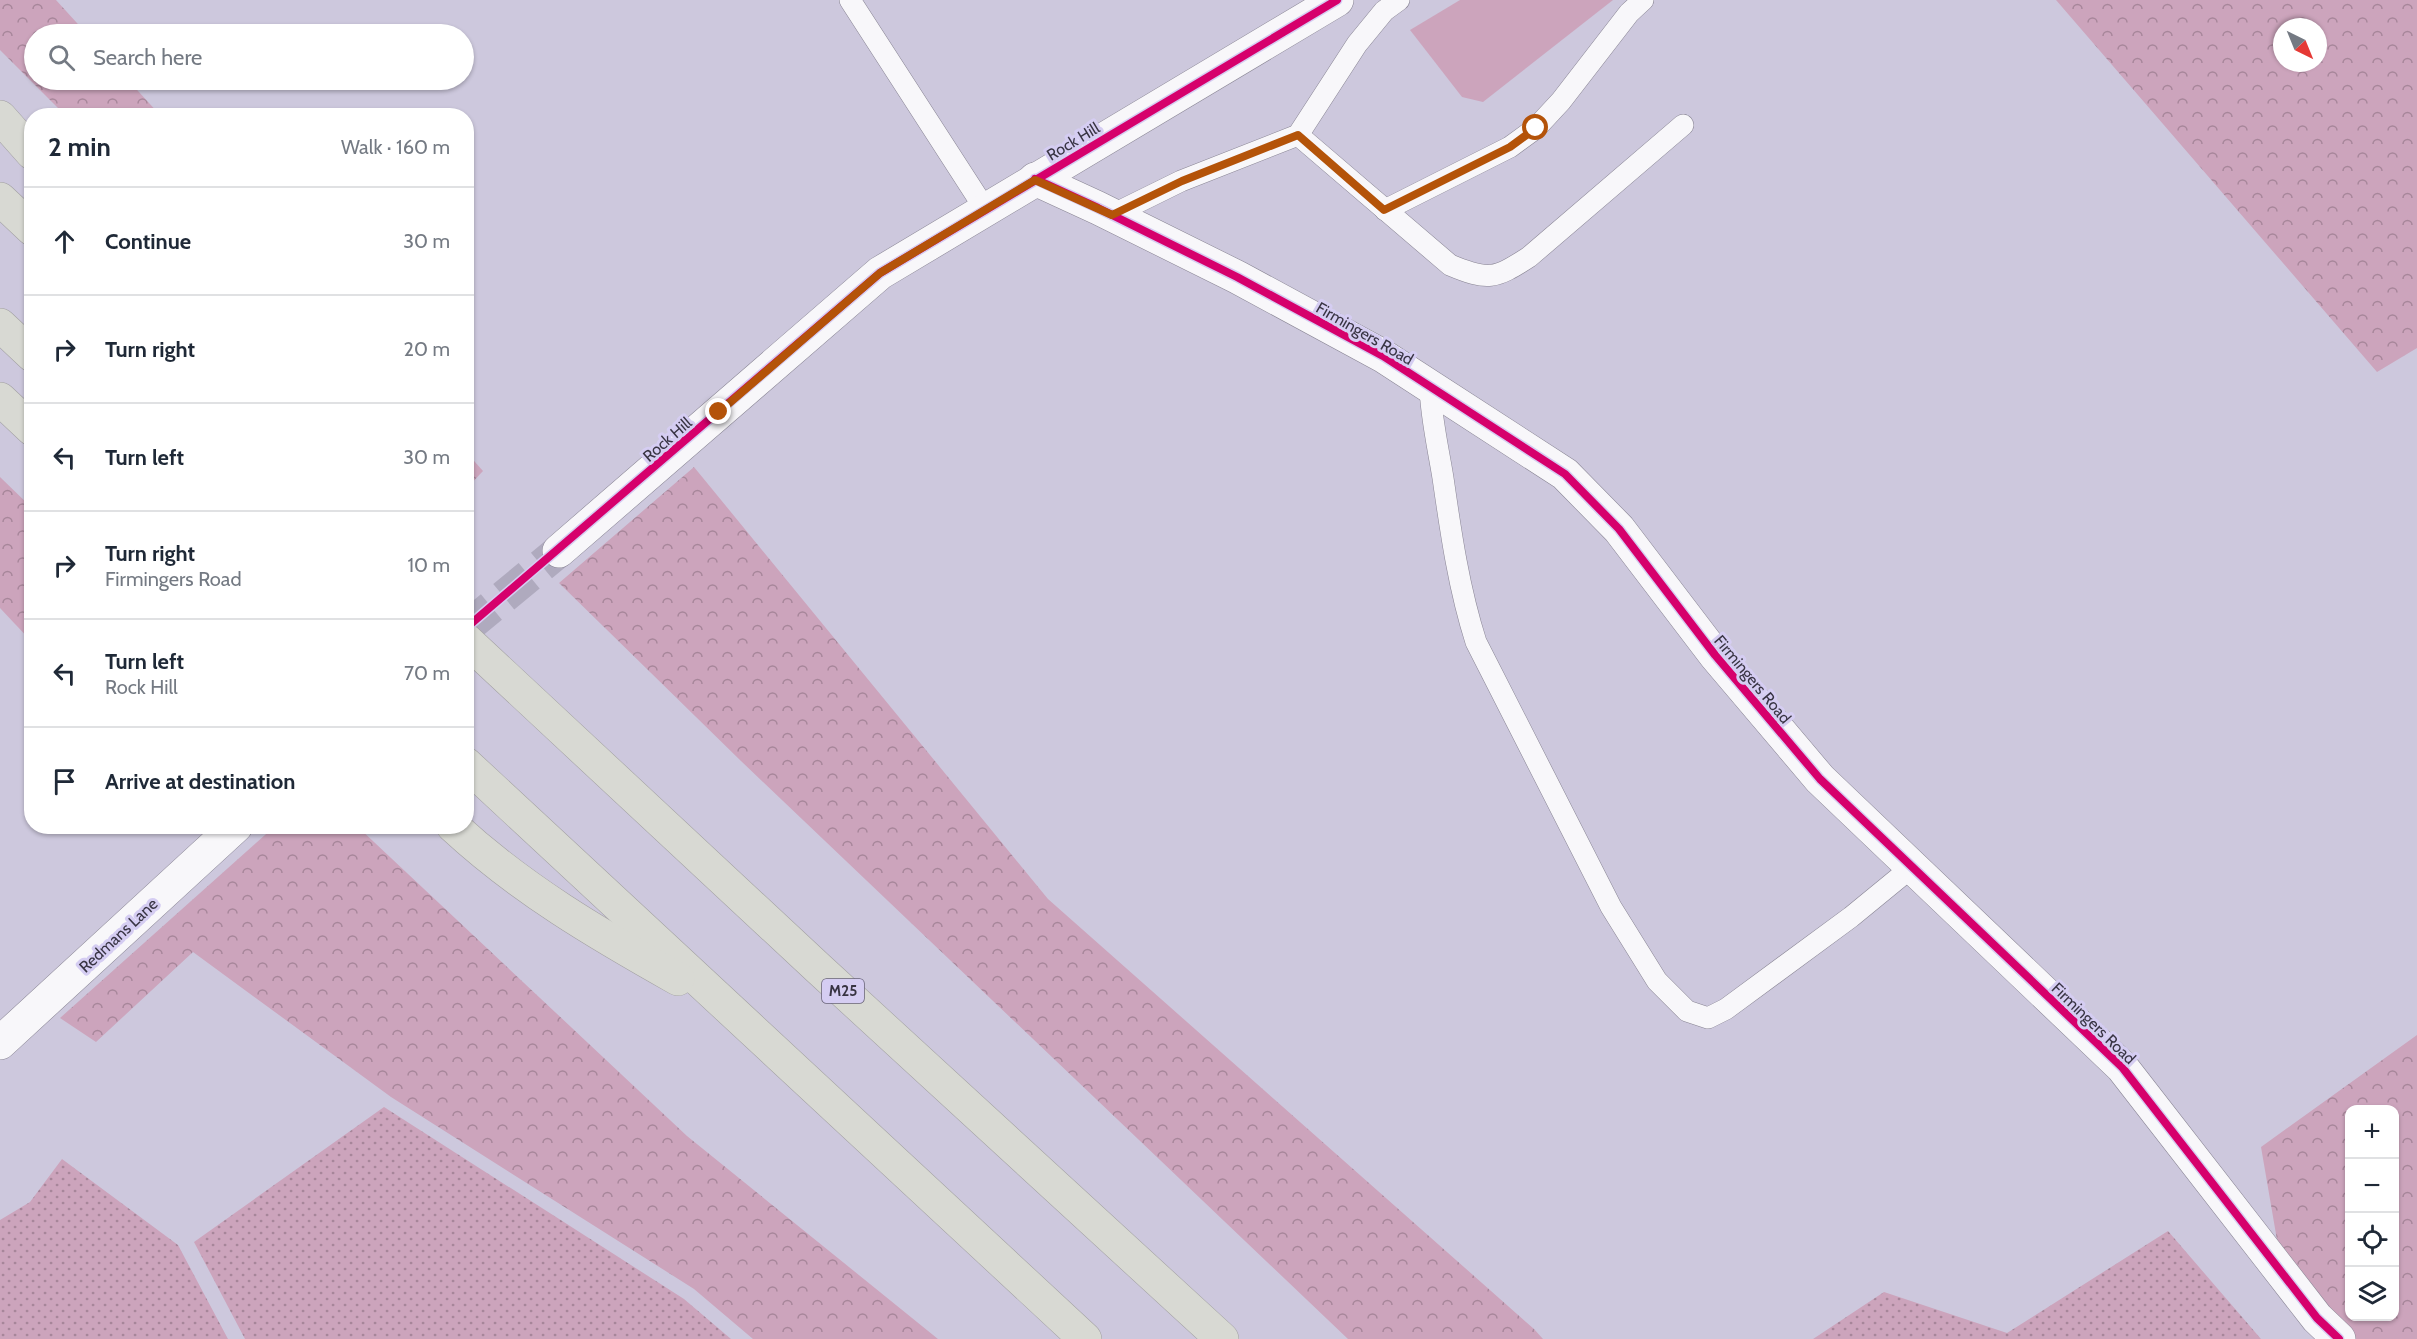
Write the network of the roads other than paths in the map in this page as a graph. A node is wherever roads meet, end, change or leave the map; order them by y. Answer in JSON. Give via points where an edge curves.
{"nodes":[{"id":1,"x":850,"y":0,"type":"edge"},
{"id":2,"x":1337,"y":0,"type":"edge"},
{"id":3,"x":1399,"y":0,"type":"edge"},
{"id":4,"x":1643,"y":0,"type":"edge"},
{"id":5,"x":0,"y":117,"type":"edge"},
{"id":6,"x":1683,"y":125,"type":"dead end"},
{"id":7,"x":1298,"y":135,"type":"junction"},
{"id":8,"x":24,"y":144,"type":"edge"},
{"id":9,"x":1035,"y":180,"type":"junction"},
{"id":10,"x":0,"y":199,"type":"edge"},
{"id":11,"x":985,"y":209,"type":"junction"},
{"id":12,"x":1384,"y":210,"type":"junction"},
{"id":13,"x":1112,"y":215,"type":"junction"},
{"id":14,"x":24,"y":222,"type":"edge"},
{"id":15,"x":0,"y":325,"type":"edge"},
{"id":16,"x":24,"y":348,"type":"edge"},
{"id":17,"x":1430,"y":387,"type":"junction"},
{"id":18,"x":0,"y":399,"type":"edge"},
{"id":19,"x":24,"y":422,"type":"edge"},
{"id":20,"x":559,"y":551,"type":"tunnel mouth"},
{"id":21,"x":474,"y":647,"type":"edge"},
{"id":22,"x":474,"y":771,"type":"edge"},
{"id":23,"x":227,"y":834,"type":"edge"},
{"id":24,"x":461,"y":834,"type":"edge"},
{"id":25,"x":1912,"y":867,"type":"junction"},
{"id":26,"x":724,"y":1005,"type":"junction"},
{"id":27,"x":0,"y":1044,"type":"edge"},
{"id":28,"x":1085,"y":1339,"type":"edge"},
{"id":29,"x":1222,"y":1339,"type":"edge"},
{"id":30,"x":2339,"y":1339,"type":"edge"}],
"edges":[{"from":1,"to":11,"type":"lane"},
{"from":2,"to":9,"type":"street","name":"Rock Hill"},
{"from":3,"to":7,"type":"lane","via":[[1384,11],[1357,44]]},
{"from":4,"to":12,"type":"lane","via":[[1536,128],[1510,147]]},
{"from":5,"to":8,"type":"highway"},
{"from":6,"to":12,"type":"lane","via":[[1504,274],[1485,276],[1450,266]]},
{"from":7,"to":12,"type":"lane"},
{"from":7,"to":13,"type":"lane","via":[[1182,181]]},
{"from":9,"to":11,"type":"street","name":"Rock Hill"},
{"from":9,"to":13,"type":"street","name":"Firmingers Road"},
{"from":10,"to":14,"type":"highway"},
{"from":11,"to":20,"type":"street","name":"Rock Hill","via":[[880,273]]},
{"from":13,"to":17,"type":"street","name":"Firmingers Road","via":[[1383,356]]},
{"from":15,"to":16,"type":"highway"},
{"from":17,"to":25,"type":"street","name":"Firmingers Road","via":[[1565,474],[1619,530],[1715,655],[1820,779]]},
{"from":17,"to":25,"type":"lane","via":[[1452,542],[1464,605],[1476,642],[1611,907],[1657,981],[1687,1011],[1708,1018],[1726,1009]]},
{"from":18,"to":19,"type":"highway"},
{"from":21,"to":29,"type":"highway","number":"M25"},
{"from":22,"to":26,"type":"highway"},
{"from":23,"to":27,"type":"street","name":"Redmans Lane"},
{"from":24,"to":26,"type":"highway","via":[[538,896]]},
{"from":25,"to":30,"type":"street","name":"Firmingers Road","via":[[2122,1067],[2317,1318]]},
{"from":26,"to":28,"type":"highway"}]}
